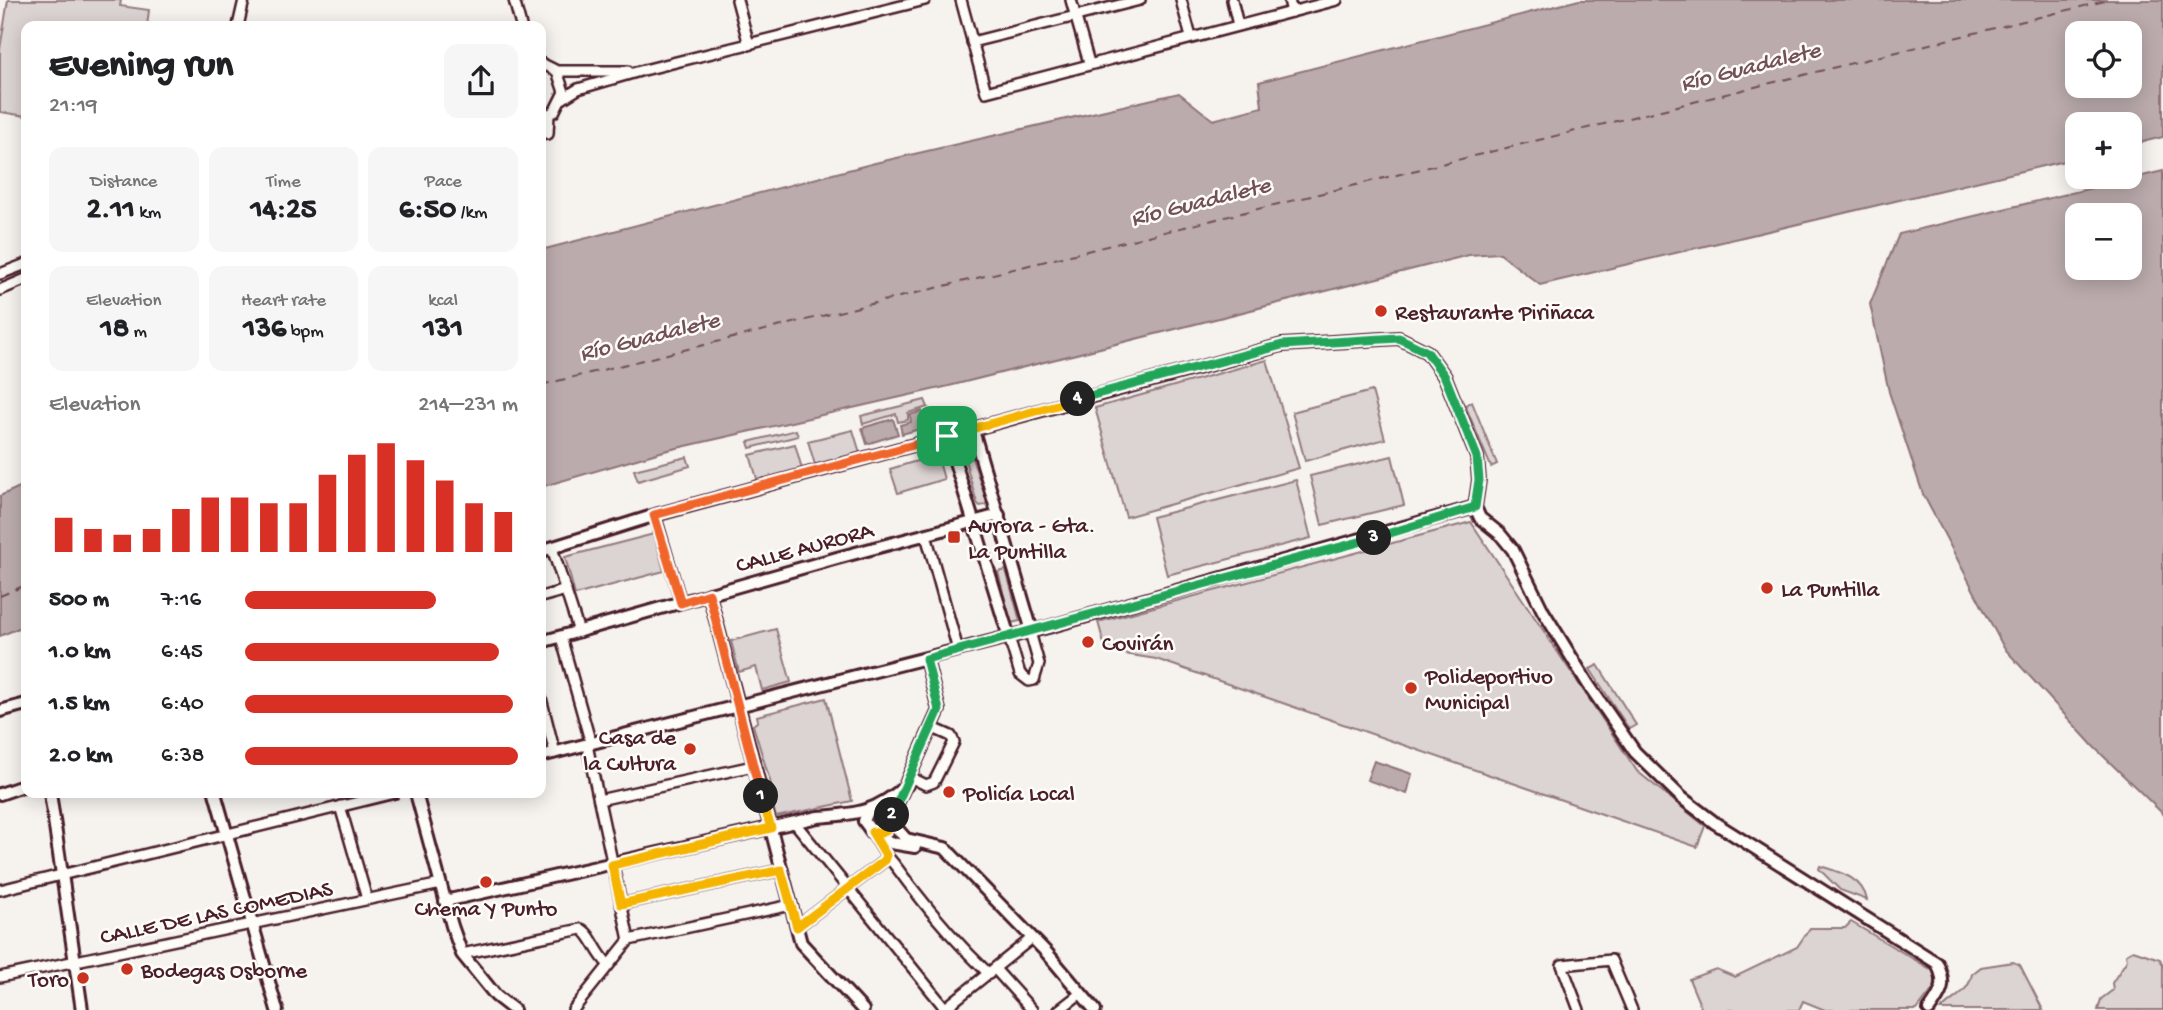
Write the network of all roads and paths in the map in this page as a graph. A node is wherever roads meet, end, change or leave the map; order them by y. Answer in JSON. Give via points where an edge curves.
{"nodes":[{"id":1,"x":244,"y":0,"type":"edge"},
{"id":2,"x":514,"y":0,"type":"edge"},
{"id":3,"x":737,"y":0,"type":"edge"},
{"id":4,"x":926,"y":0,"type":"edge"},
{"id":5,"x":961,"y":0,"type":"edge"},
{"id":6,"x":1071,"y":0,"type":"edge"},
{"id":7,"x":1140,"y":0,"type":"edge"},
{"id":8,"x":1181,"y":0,"type":"edge"},
{"id":9,"x":1233,"y":0,"type":"edge"},
{"id":10,"x":1289,"y":0,"type":"edge"},
{"id":11,"x":1337,"y":0,"type":"edge"},
{"id":12,"x":1292,"y":12,"type":"junction"},
{"id":13,"x":1076,"y":16,"type":"junction"},
{"id":14,"x":239,"y":21,"type":"edge"},
{"id":15,"x":520,"y":21,"type":"edge"},
{"id":16,"x":1238,"y":25,"type":"junction"},
{"id":17,"x":1191,"y":37,"type":"junction"},
{"id":18,"x":972,"y":42,"type":"junction"},
{"id":19,"x":749,"y":45,"type":"junction"},
{"id":20,"x":1089,"y":63,"type":"junction"},
{"id":21,"x":546,"y":66,"type":"edge"},
{"id":22,"x":556,"y":71,"type":"junction"},
{"id":23,"x":640,"y":71,"type":"junction"},
{"id":24,"x":562,"y":99,"type":"junction"},
{"id":25,"x":546,"y":115,"type":"edge"},
{"id":26,"x":21,"y":266,"type":"edge"},
{"id":27,"x":21,"y":271,"type":"edge"},
{"id":28,"x":0,"y":277,"type":"edge"},
{"id":29,"x":21,"y":281,"type":"edge"},
{"id":30,"x":0,"y":290,"type":"edge"},
{"id":31,"x":972,"y":427,"type":"junction"},
{"id":32,"x":947,"y":436,"type":"junction"},
{"id":33,"x":1475,"y":507,"type":"junction"},
{"id":34,"x":654,"y":515,"type":"junction"},
{"id":35,"x":999,"y":515,"type":"junction"},
{"id":36,"x":975,"y":522,"type":"junction"},
{"id":37,"x":926,"y":535,"type":"junction"},
{"id":38,"x":547,"y":550,"type":"edge"},
{"id":39,"x":566,"y":590,"type":"junction"},
{"id":40,"x":709,"y":594,"type":"junction"},
{"id":41,"x":546,"y":596,"type":"edge"},
{"id":42,"x":681,"y":603,"type":"junction"},
{"id":43,"x":579,"y":632,"type":"junction"},
{"id":44,"x":1031,"y":632,"type":"junction"},
{"id":45,"x":561,"y":637,"type":"junction"},
{"id":46,"x":1009,"y":637,"type":"junction"},
{"id":47,"x":546,"y":641,"type":"edge"},
{"id":48,"x":958,"y":650,"type":"junction"},
{"id":49,"x":926,"y":659,"type":"junction"},
{"id":50,"x":21,"y":705,"type":"edge"},
{"id":51,"x":738,"y":707,"type":"junction"},
{"id":52,"x":0,"y":711,"type":"edge"},
{"id":53,"x":546,"y":718,"type":"edge"},
{"id":54,"x":933,"y":728,"type":"junction"},
{"id":55,"x":589,"y":744,"type":"junction"},
{"id":56,"x":555,"y":753,"type":"junction"},
{"id":57,"x":546,"y":755,"type":"edge"},
{"id":58,"x":753,"y":766,"type":"junction"},
{"id":59,"x":908,"y":781,"type":"junction"},
{"id":60,"x":21,"y":787,"type":"edge"},
{"id":61,"x":0,"y":794,"type":"edge"},
{"id":62,"x":51,"y":798,"type":"edge"},
{"id":63,"x":216,"y":798,"type":"edge"},
{"id":64,"x":374,"y":798,"type":"edge"},
{"id":65,"x":417,"y":798,"type":"edge"},
{"id":66,"x":598,"y":800,"type":"junction"},
{"id":67,"x":340,"y":806,"type":"junction"},
{"id":68,"x":875,"y":808,"type":"junction"},
{"id":69,"x":842,"y":815,"type":"junction"},
{"id":70,"x":891,"y":820,"type":"junction"},
{"id":71,"x":864,"y":821,"type":"junction"},
{"id":72,"x":794,"y":823,"type":"junction"},
{"id":73,"x":771,"y":828,"type":"junction"},
{"id":74,"x":874,"y":832,"type":"junction"},
{"id":75,"x":227,"y":833,"type":"junction"},
{"id":76,"x":945,"y":848,"type":"junction"},
{"id":77,"x":886,"y":855,"type":"junction"},
{"id":78,"x":612,"y":865,"type":"junction"},
{"id":79,"x":781,"y":870,"type":"junction"},
{"id":80,"x":62,"y":875,"type":"junction"},
{"id":81,"x":441,"y":884,"type":"junction"},
{"id":82,"x":0,"y":890,"type":"edge"},
{"id":83,"x":846,"y":890,"type":"junction"},
{"id":84,"x":367,"y":899,"type":"junction"},
{"id":85,"x":445,"y":901,"type":"junction"},
{"id":86,"x":621,"y":904,"type":"junction"},
{"id":87,"x":791,"y":905,"type":"junction"},
{"id":88,"x":252,"y":924,"type":"junction"},
{"id":89,"x":797,"y":927,"type":"junction"},
{"id":90,"x":1032,"y":939,"type":"junction"},
{"id":91,"x":629,"y":940,"type":"junction"},
{"id":92,"x":463,"y":954,"type":"junction"},
{"id":93,"x":74,"y":960,"type":"junction"},
{"id":94,"x":608,"y":964,"type":"junction"},
{"id":95,"x":992,"y":972,"type":"junction"},
{"id":96,"x":0,"y":976,"type":"edge"},
{"id":97,"x":1081,"y":993,"type":"junction"},
{"id":98,"x":948,"y":1008,"type":"edge"},
{"id":99,"x":82,"y":1010,"type":"edge"},
{"id":100,"x":277,"y":1010,"type":"edge"},
{"id":101,"x":514,"y":1010,"type":"edge"},
{"id":102,"x":573,"y":1010,"type":"edge"},
{"id":103,"x":863,"y":1010,"type":"edge"},
{"id":104,"x":1032,"y":1010,"type":"edge"},
{"id":105,"x":1059,"y":1010,"type":"edge"},
{"id":106,"x":1095,"y":1010,"type":"edge"},
{"id":107,"x":1579,"y":1010,"type":"edge"},
{"id":108,"x":1632,"y":1010,"type":"edge"},
{"id":109,"x":1928,"y":1010,"type":"edge"}],
"edges":[{"from":1,"to":14,"type":"street"},
{"from":2,"to":15,"type":"street"},
{"from":3,"to":19,"type":"street"},
{"from":4,"to":19,"type":"street"},
{"from":5,"to":18,"type":"street"},
{"from":6,"to":13,"type":"street"},
{"from":7,"to":13,"type":"street"},
{"from":8,"to":17,"type":"street"},
{"from":9,"to":16,"type":"street"},
{"from":10,"to":12,"type":"street"},
{"from":11,"to":12,"type":"street"},
{"from":12,"to":16,"type":"street"},
{"from":13,"to":18,"type":"street"},
{"from":13,"to":20,"type":"street"},
{"from":16,"to":17,"type":"street"},
{"from":17,"to":20,"type":"street"},
{"from":18,"to":20,"type":"street","via":[[986,92]]},
{"from":19,"to":23,"type":"street"},
{"from":21,"to":22,"type":"street"},
{"from":22,"to":23,"type":"street"},
{"from":22,"to":24,"type":"street","via":[[563,81]]},
{"from":23,"to":24,"type":"street","via":[[578,89]]},
{"from":24,"to":25,"type":"street"},
{"from":26,"to":28,"type":"street"},
{"from":27,"to":28,"type":"street"},
{"from":29,"to":30,"type":"street"},
{"from":31,"to":32,"type":"street"},
{"from":31,"to":33,"type":"street","via":[[1282,345],[1399,338],[1427,352],[1445,377],[1477,457]]},
{"from":31,"to":35,"type":"street"},
{"from":32,"to":34,"type":"street"},
{"from":32,"to":36,"type":"street"},
{"from":33,"to":44,"type":"street"},
{"from":33,"to":109,"type":"street","via":[[1480,518],[1513,550],[1543,611],[1635,752],[1715,823],[1937,963],[1944,990]]},
{"from":34,"to":38,"type":"street"},
{"from":34,"to":42,"type":"street"},
{"from":35,"to":36,"type":"street","name":"CALLE AURORA"},
{"from":35,"to":44,"type":"street"},
{"from":36,"to":37,"type":"street","name":"CALLE AURORA"},
{"from":36,"to":46,"type":"street"},
{"from":37,"to":40,"type":"street","name":"CALLE AURORA"},
{"from":37,"to":48,"type":"street"},
{"from":38,"to":39,"type":"street"},
{"from":39,"to":41,"type":"street"},
{"from":39,"to":43,"type":"street"},
{"from":40,"to":42,"type":"street","name":"CALLE AURORA"},
{"from":40,"to":51,"type":"street"},
{"from":42,"to":43,"type":"street","name":"CALLE AURORA"},
{"from":43,"to":45,"type":"street","name":"CALLE AURORA"},
{"from":44,"to":46,"type":"street"},
{"from":44,"to":46,"type":"street","via":[[1040,664],[1034,680],[1020,674]]},
{"from":45,"to":47,"type":"street","name":"CALLE AURORA"},
{"from":45,"to":55,"type":"street"},
{"from":46,"to":48,"type":"street"},
{"from":48,"to":49,"type":"street"},
{"from":49,"to":51,"type":"street"},
{"from":49,"to":54,"type":"street","via":[[939,710]]},
{"from":50,"to":52,"type":"street"},
{"from":51,"to":55,"type":"street"},
{"from":51,"to":58,"type":"street"},
{"from":53,"to":56,"type":"street"},
{"from":54,"to":59,"type":"street"},
{"from":54,"to":59,"type":"street","via":[[954,742],[934,782]]},
{"from":55,"to":56,"type":"street"},
{"from":55,"to":66,"type":"street"},
{"from":56,"to":57,"type":"street"},
{"from":58,"to":66,"type":"street"},
{"from":58,"to":73,"type":"street"},
{"from":59,"to":68,"type":"street"},
{"from":59,"to":70,"type":"street"},
{"from":60,"to":61,"type":"street"},
{"from":62,"to":80,"type":"street"},
{"from":63,"to":75,"type":"street"},
{"from":64,"to":67,"type":"street"},
{"from":65,"to":81,"type":"street"},
{"from":66,"to":78,"type":"street"},
{"from":67,"to":75,"type":"street"},
{"from":67,"to":84,"type":"street"},
{"from":68,"to":69,"type":"street"},
{"from":68,"to":70,"type":"street"},
{"from":68,"to":71,"type":"street"},
{"from":69,"to":71,"type":"street"},
{"from":69,"to":72,"type":"street"},
{"from":70,"to":74,"type":"street","via":[[887,829]]},
{"from":70,"to":76,"type":"street","via":[[906,839]]},
{"from":71,"to":74,"type":"street"},
{"from":72,"to":73,"type":"street"},
{"from":72,"to":83,"type":"street"},
{"from":73,"to":78,"type":"street"},
{"from":73,"to":79,"type":"street"},
{"from":74,"to":76,"type":"street","via":[[891,843]]},
{"from":74,"to":77,"type":"street"},
{"from":75,"to":80,"type":"street"},
{"from":75,"to":88,"type":"street"},
{"from":76,"to":90,"type":"street"},
{"from":77,"to":83,"type":"street"},
{"from":77,"to":95,"type":"street","via":[[958,943]]},
{"from":78,"to":85,"type":"street"},
{"from":78,"to":86,"type":"street"},
{"from":79,"to":86,"type":"street"},
{"from":79,"to":87,"type":"street"},
{"from":80,"to":82,"type":"street"},
{"from":80,"to":93,"type":"street"},
{"from":81,"to":84,"type":"street","name":"CALLE DE LAS COMEDIAS"},
{"from":81,"to":85,"type":"street"},
{"from":83,"to":89,"type":"street"},
{"from":83,"to":98,"type":"street"},
{"from":84,"to":88,"type":"street","name":"CALLE DE LAS COMEDIAS"},
{"from":85,"to":92,"type":"street"},
{"from":86,"to":91,"type":"street"},
{"from":87,"to":89,"type":"street"},
{"from":87,"to":91,"type":"street"},
{"from":88,"to":93,"type":"street","name":"CALLE DE LAS COMEDIAS"},
{"from":88,"to":100,"type":"street"},
{"from":89,"to":103,"type":"street","via":[[806,950]]},
{"from":90,"to":95,"type":"street"},
{"from":90,"to":97,"type":"street"},
{"from":91,"to":94,"type":"street"},
{"from":92,"to":94,"type":"street","via":[[581,929]]},
{"from":92,"to":101,"type":"street","via":[[496,996]]},
{"from":93,"to":96,"type":"street","name":"CALLE DE LAS COMEDIAS"},
{"from":93,"to":99,"type":"street"},
{"from":94,"to":102,"type":"street"},
{"from":95,"to":98,"type":"street"},
{"from":95,"to":104,"type":"street"},
{"from":97,"to":105,"type":"street"},
{"from":97,"to":106,"type":"street"},
{"from":107,"to":108,"type":"street","via":[[1562,965],[1611,960]]}]}
